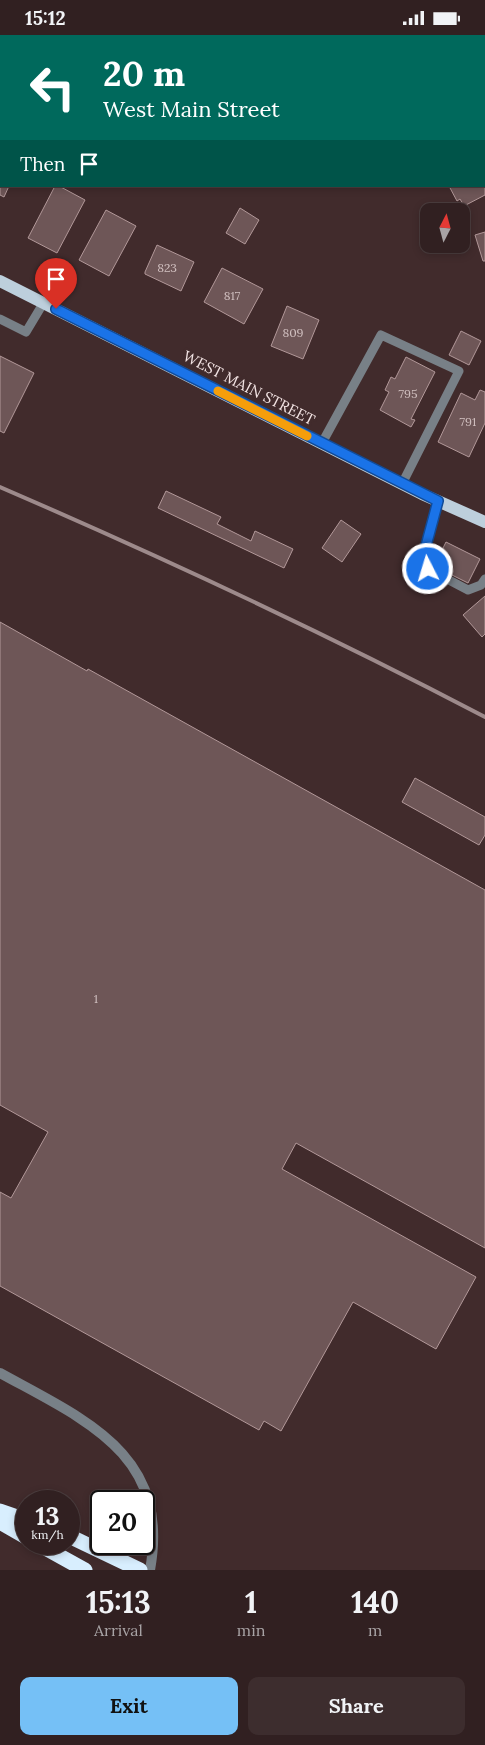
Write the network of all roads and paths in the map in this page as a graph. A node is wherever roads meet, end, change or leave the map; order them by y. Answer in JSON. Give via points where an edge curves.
{"nodes":[{"id":1,"x":0,"y":281,"type":"edge"},
{"id":2,"x":44,"y":302,"type":"junction"},
{"id":3,"x":0,"y":319,"type":"edge"},
{"id":4,"x":322,"y":443,"type":"junction"},
{"id":5,"x":402,"y":484,"type":"junction"},
{"id":6,"x":438,"y":501,"type":"junction"},
{"id":7,"x":485,"y":522,"type":"edge"},
{"id":8,"x":485,"y":579,"type":"edge"},
{"id":9,"x":0,"y":1373,"type":"edge"},
{"id":10,"x":0,"y":1511,"type":"edge"},
{"id":11,"x":15,"y":1516,"type":"edge"},
{"id":12,"x":0,"y":1521,"type":"edge"},
{"id":13,"x":15,"y":1530,"type":"edge"},
{"id":14,"x":80,"y":1541,"type":"edge"},
{"id":15,"x":58,"y":1555,"type":"edge"},
{"id":16,"x":85,"y":1570,"type":"edge"},
{"id":17,"x":140,"y":1570,"type":"edge"},
{"id":18,"x":150,"y":1570,"type":"edge"}],
"edges":[{"from":1,"to":2,"type":"main road","name":"WEST MAIN STREET"},
{"from":2,"to":3,"type":"lane","via":[[26,332]]},
{"from":2,"to":4,"type":"main road","name":"WEST MAIN STREET"},
{"from":4,"to":5,"type":"main road","name":"WEST MAIN STREET"},
{"from":4,"to":5,"type":"lane","via":[[381,335],[459,371]]},
{"from":5,"to":6,"type":"main road","name":"WEST MAIN STREET"},
{"from":6,"to":7,"type":"main road","name":"WEST MAIN STREET"},
{"from":6,"to":8,"type":"lane","via":[[423,557],[428,569],[468,590],[481,585]]},
{"from":9,"to":18,"type":"street","via":[[97,1429],[126,1457],[150,1506],[154,1541]]},
{"from":10,"to":11,"type":"highway"},
{"from":12,"to":13,"type":"highway"},
{"from":14,"to":17,"type":"highway"},
{"from":15,"to":16,"type":"highway"}]}
